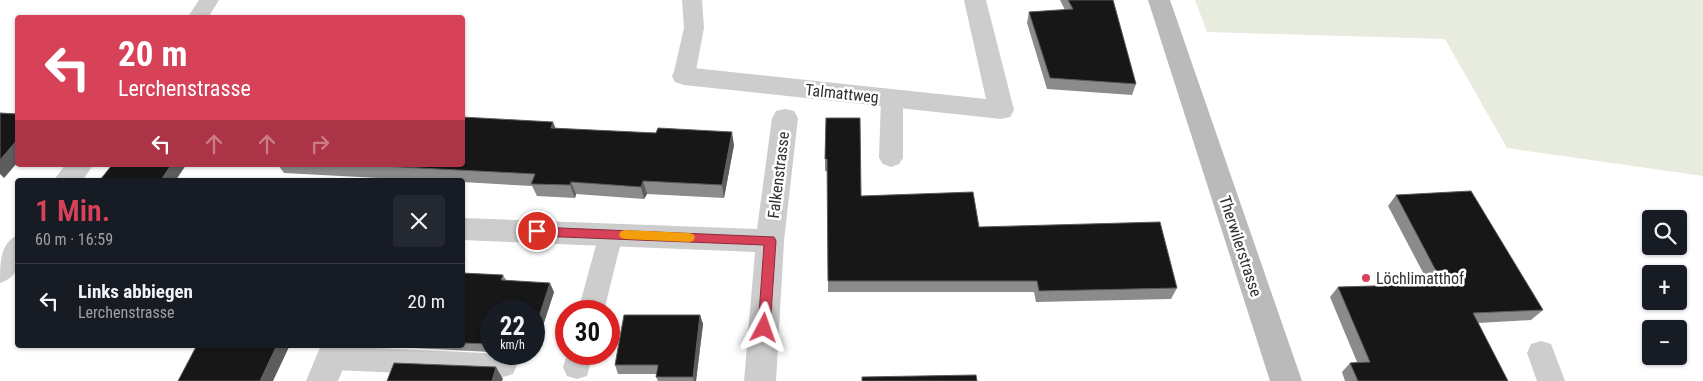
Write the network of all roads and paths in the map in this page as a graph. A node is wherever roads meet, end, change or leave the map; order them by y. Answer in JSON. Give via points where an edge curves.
{"nodes":[{"id":1,"x":210,"y":0,"type":"edge"},
{"id":2,"x":692,"y":0,"type":"edge"},
{"id":3,"x":975,"y":0,"type":"edge"},
{"id":4,"x":1160,"y":0,"type":"edge"},
{"id":5,"x":199,"y":15,"type":"edge"},
{"id":6,"x":684,"y":76,"type":"joint"},
{"id":7,"x":892,"y":99,"type":"junction"},
{"id":8,"x":785,"y":118,"type":"dead end"},
{"id":9,"x":892,"y":158,"type":"dead end"},
{"id":10,"x":78,"y":167,"type":"edge"},
{"id":11,"x":70,"y":178,"type":"edge"},
{"id":12,"x":465,"y":229,"type":"edge"},
{"id":13,"x":611,"y":234,"type":"junction"},
{"id":14,"x":770,"y":241,"type":"junction"},
{"id":15,"x":15,"y":252,"type":"edge"},
{"id":16,"x":0,"y":271,"type":"edge"},
{"id":17,"x":594,"y":300,"type":"edge"},
{"id":18,"x":1541,"y":353,"type":"dead end"},
{"id":19,"x":330,"y":361,"type":"edge"},
{"id":20,"x":480,"y":364,"type":"edge"},
{"id":21,"x":760,"y":381,"type":"edge"},
{"id":22,"x":1286,"y":381,"type":"edge"},
{"id":23,"x":1551,"y":381,"type":"edge"}],
"edges":[{"from":1,"to":5,"type":"lane"},
{"from":2,"to":6,"type":"lane","via":[[694,28]]},
{"from":3,"to":7,"type":"street","name":"Talmattweg","via":[[1001,110]]},
{"from":4,"to":22,"type":"main road","name":"Therwilerstrasse"},
{"from":6,"to":7,"type":"street","name":"Talmattweg"},
{"from":7,"to":9,"type":"lane"},
{"from":8,"to":14,"type":"street","name":"Falkenstrasse"},
{"from":10,"to":11,"type":"street"},
{"from":12,"to":13,"type":"street"},
{"from":13,"to":14,"type":"street"},
{"from":13,"to":17,"type":"lane"},
{"from":14,"to":21,"type":"street","name":"Falkenstrasse"},
{"from":15,"to":16,"type":"street"},
{"from":18,"to":23,"type":"lane"},
{"from":19,"to":20,"type":"lane"}]}
